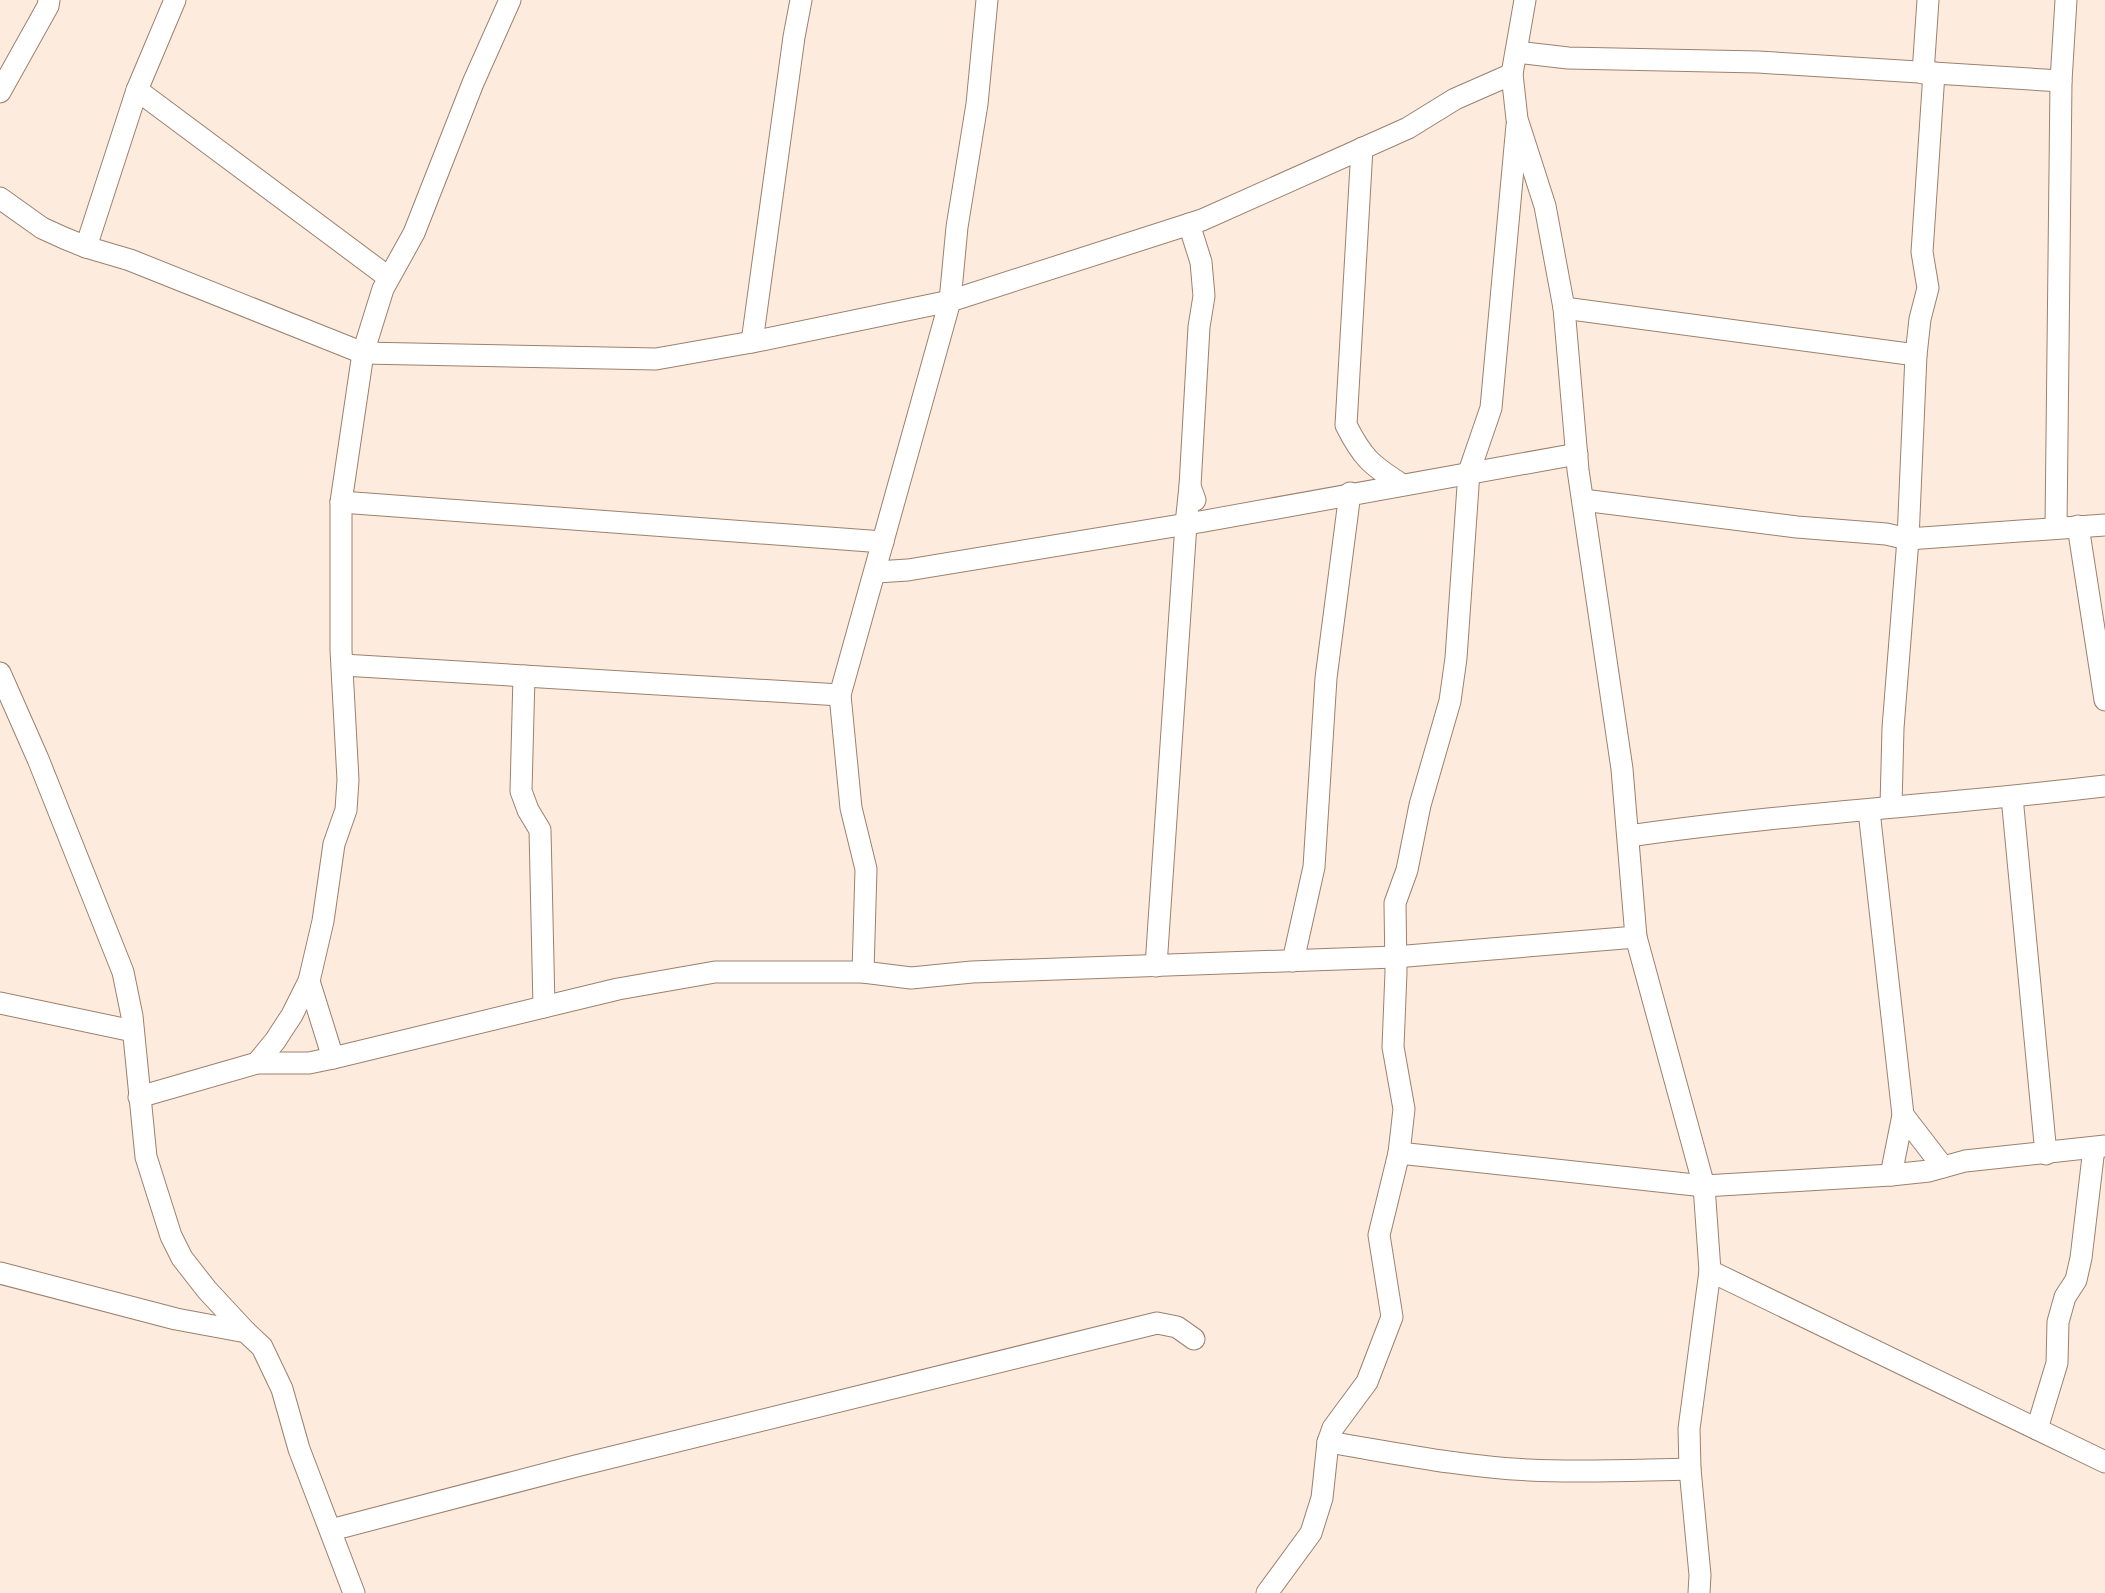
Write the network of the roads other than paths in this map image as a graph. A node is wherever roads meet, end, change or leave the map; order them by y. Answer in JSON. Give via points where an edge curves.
{"nodes":[{"id":1,"x":49,"y":0,"type":"edge"},
{"id":2,"x":175,"y":0,"type":"edge"},
{"id":3,"x":510,"y":0,"type":"edge"},
{"id":4,"x":987,"y":0,"type":"edge"},
{"id":5,"x":1525,"y":0,"type":"edge"},
{"id":6,"x":1928,"y":0,"type":"edge"},
{"id":7,"x":2066,"y":0,"type":"edge"},
{"id":8,"x":797,"y":2,"type":"edge"},
{"id":9,"x":1517,"y":52,"type":"junction"},
{"id":10,"x":1928,"y":73,"type":"junction"},
{"id":11,"x":1512,"y":74,"type":"junction"},
{"id":12,"x":2061,"y":81,"type":"junction"},
{"id":13,"x":137,"y":90,"type":"junction"},
{"id":14,"x":0,"y":92,"type":"edge"},
{"id":15,"x":1517,"y":119,"type":"junction"},
{"id":16,"x":1362,"y":148,"type":"junction"},
{"id":17,"x":0,"y":198,"type":"edge"},
{"id":18,"x":1189,"y":224,"type":"junction"},
{"id":19,"x":86,"y":247,"type":"junction"},
{"id":20,"x":388,"y":277,"type":"junction"},
{"id":21,"x":950,"y":301,"type":"junction"},
{"id":22,"x":1563,"y":308,"type":"junction"},
{"id":23,"x":752,"y":342,"type":"junction"},
{"id":24,"x":363,"y":353,"type":"junction"},
{"id":25,"x":1916,"y":355,"type":"junction"},
{"id":26,"x":1577,"y":454,"type":"junction"},
{"id":27,"x":1469,"y":472,"type":"junction"},
{"id":28,"x":1401,"y":484,"type":"junction"},
{"id":29,"x":1350,"y":493,"type":"junction"},
{"id":30,"x":1583,"y":500,"type":"junction"},
{"id":31,"x":341,"y":502,"type":"junction"},
{"id":32,"x":1195,"y":523,"type":"junction"},
{"id":33,"x":2105,"y":525,"type":"edge"},
{"id":34,"x":2078,"y":526,"type":"junction"},
{"id":35,"x":2056,"y":528,"type":"junction"},
{"id":36,"x":1909,"y":538,"type":"junction"},
{"id":37,"x":883,"y":542,"type":"junction"},
{"id":38,"x":876,"y":572,"type":"junction"},
{"id":39,"x":343,"y":665,"type":"junction"},
{"id":40,"x":0,"y":673,"type":"edge"},
{"id":41,"x":524,"y":676,"type":"junction"},
{"id":42,"x":839,"y":695,"type":"junction"},
{"id":43,"x":2105,"y":700,"type":"edge"},
{"id":44,"x":2105,"y":786,"type":"edge"},
{"id":45,"x":2012,"y":797,"type":"junction"},
{"id":46,"x":1891,"y":806,"type":"junction"},
{"id":47,"x":1869,"y":811,"type":"junction"},
{"id":48,"x":1629,"y":836,"type":"junction"},
{"id":49,"x":1636,"y":937,"type":"junction"},
{"id":50,"x":1395,"y":957,"type":"junction"},
{"id":51,"x":1293,"y":961,"type":"junction"},
{"id":52,"x":1156,"y":965,"type":"junction"},
{"id":53,"x":863,"y":972,"type":"junction"},
{"id":54,"x":309,"y":981,"type":"junction"},
{"id":55,"x":0,"y":1003,"type":"edge"},
{"id":56,"x":544,"y":1007,"type":"junction"},
{"id":57,"x":133,"y":1031,"type":"junction"},
{"id":58,"x":333,"y":1058,"type":"junction"},
{"id":59,"x":257,"y":1063,"type":"junction"},
{"id":60,"x":139,"y":1097,"type":"junction"},
{"id":61,"x":1903,"y":1115,"type":"junction"},
{"id":62,"x":2099,"y":1147,"type":"edge"},
{"id":63,"x":1399,"y":1153,"type":"junction"},
{"id":64,"x":2046,"y":1154,"type":"junction"},
{"id":65,"x":1943,"y":1167,"type":"junction"},
{"id":66,"x":1891,"y":1175,"type":"junction"},
{"id":67,"x":1704,"y":1186,"type":"junction"},
{"id":68,"x":1710,"y":1271,"type":"junction"},
{"id":69,"x":0,"y":1273,"type":"edge"},
{"id":70,"x":246,"y":1332,"type":"junction"},
{"id":71,"x":1194,"y":1339,"type":"dead end"},
{"id":72,"x":2037,"y":1429,"type":"junction"},
{"id":73,"x":1328,"y":1442,"type":"junction"},
{"id":74,"x":2105,"y":1462,"type":"edge"},
{"id":75,"x":1690,"y":1469,"type":"junction"},
{"id":76,"x":331,"y":1530,"type":"junction"},
{"id":77,"x":354,"y":1593,"type":"edge"},
{"id":78,"x":1267,"y":1593,"type":"edge"},
{"id":79,"x":1699,"y":1593,"type":"edge"}],
"edges":[{"from":1,"to":14,"type":"street"},
{"from":2,"to":13,"type":"street"},
{"from":3,"to":20,"type":"street","via":[[414,233]]},
{"from":4,"to":21,"type":"street"},
{"from":5,"to":9,"type":"street"},
{"from":6,"to":10,"type":"street"},
{"from":7,"to":12,"type":"street"},
{"from":8,"to":23,"type":"street"},
{"from":9,"to":10,"type":"street"},
{"from":9,"to":11,"type":"street"},
{"from":10,"to":12,"type":"street"},
{"from":10,"to":25,"type":"street","via":[[1922,252],[1928,288]]},
{"from":11,"to":15,"type":"street"},
{"from":11,"to":16,"type":"street"},
{"from":12,"to":35,"type":"street"},
{"from":13,"to":19,"type":"street"},
{"from":13,"to":20,"type":"street"},
{"from":15,"to":22,"type":"street","via":[[1545,206]]},
{"from":15,"to":27,"type":"street","via":[[1491,408]]},
{"from":16,"to":18,"type":"street"},
{"from":16,"to":28,"type":"street","via":[[1346,425],[1358,450]]},
{"from":17,"to":19,"type":"street","via":[[42,228]]},
{"from":18,"to":21,"type":"street"},
{"from":18,"to":32,"type":"street","via":[[1201,262],[1204,296],[1190,486]]},
{"from":19,"to":24,"type":"street","via":[[130,260]]},
{"from":20,"to":24,"type":"street"},
{"from":21,"to":23,"type":"street"},
{"from":21,"to":37,"type":"street"},
{"from":22,"to":25,"type":"street"},
{"from":22,"to":26,"type":"street"},
{"from":23,"to":24,"type":"street","via":[[656,359]]},
{"from":24,"to":31,"type":"street"},
{"from":25,"to":36,"type":"street"},
{"from":26,"to":27,"type":"street"},
{"from":26,"to":30,"type":"street"},
{"from":27,"to":28,"type":"street"},
{"from":27,"to":50,"type":"street","via":[[1450,701],[1395,904]]},
{"from":28,"to":29,"type":"street"},
{"from":29,"to":32,"type":"street"},
{"from":29,"to":51,"type":"street","via":[[1326,678],[1314,867]]},
{"from":30,"to":36,"type":"street"},
{"from":30,"to":48,"type":"street"},
{"from":31,"to":37,"type":"street"},
{"from":31,"to":39,"type":"street"},
{"from":32,"to":38,"type":"street"},
{"from":32,"to":52,"type":"street"},
{"from":33,"to":34,"type":"street"},
{"from":34,"to":35,"type":"street"},
{"from":34,"to":43,"type":"street"},
{"from":35,"to":36,"type":"street"},
{"from":36,"to":46,"type":"street"},
{"from":37,"to":38,"type":"street"},
{"from":38,"to":42,"type":"street"},
{"from":39,"to":41,"type":"street"},
{"from":39,"to":54,"type":"street","via":[[346,810],[334,844]]},
{"from":40,"to":57,"type":"street","via":[[123,972]]},
{"from":41,"to":42,"type":"street"},
{"from":41,"to":56,"type":"street","via":[[521,791],[540,830]]},
{"from":42,"to":53,"type":"street","via":[[852,808],[866,869]]},
{"from":44,"to":45,"type":"street"},
{"from":45,"to":46,"type":"street"},
{"from":45,"to":64,"type":"street"},
{"from":46,"to":47,"type":"street"},
{"from":47,"to":48,"type":"street","via":[[1726,822]]},
{"from":47,"to":61,"type":"street"},
{"from":48,"to":49,"type":"street"},
{"from":49,"to":50,"type":"street"},
{"from":49,"to":67,"type":"street"},
{"from":50,"to":51,"type":"street"},
{"from":50,"to":63,"type":"street","via":[[1393,1047],[1404,1109]]},
{"from":51,"to":52,"type":"street"},
{"from":52,"to":53,"type":"street","via":[[911,978]]},
{"from":53,"to":56,"type":"street","via":[[715,972]]},
{"from":54,"to":58,"type":"street"},
{"from":54,"to":59,"type":"street","via":[[287,1024]]},
{"from":55,"to":57,"type":"street"},
{"from":56,"to":58,"type":"street"},
{"from":57,"to":60,"type":"street"},
{"from":58,"to":59,"type":"street"},
{"from":59,"to":60,"type":"street"},
{"from":60,"to":70,"type":"street","via":[[146,1157],[171,1236],[206,1290]]},
{"from":61,"to":65,"type":"street"},
{"from":61,"to":66,"type":"street"},
{"from":62,"to":64,"type":"street"},
{"from":62,"to":72,"type":"street","via":[[2081,1258],[2058,1322],[2057,1363]]},
{"from":63,"to":67,"type":"street"},
{"from":63,"to":73,"type":"street","via":[[1378,1235],[1392,1317],[1367,1382]]},
{"from":64,"to":65,"type":"street"},
{"from":65,"to":66,"type":"street"},
{"from":66,"to":67,"type":"street"},
{"from":67,"to":68,"type":"street"},
{"from":68,"to":72,"type":"street"},
{"from":68,"to":75,"type":"street","via":[[1689,1429]]},
{"from":69,"to":70,"type":"street","via":[[176,1319]]},
{"from":70,"to":76,"type":"street","via":[[262,1347],[282,1389],[299,1450]]},
{"from":71,"to":76,"type":"street","via":[[1177,1327],[1157,1323]]},
{"from":72,"to":74,"type":"street"},
{"from":73,"to":75,"type":"street","via":[[1528,1470]]},
{"from":73,"to":78,"type":"street","via":[[1322,1498],[1311,1533]]},
{"from":75,"to":79,"type":"street"},
{"from":76,"to":77,"type":"street"}]}
